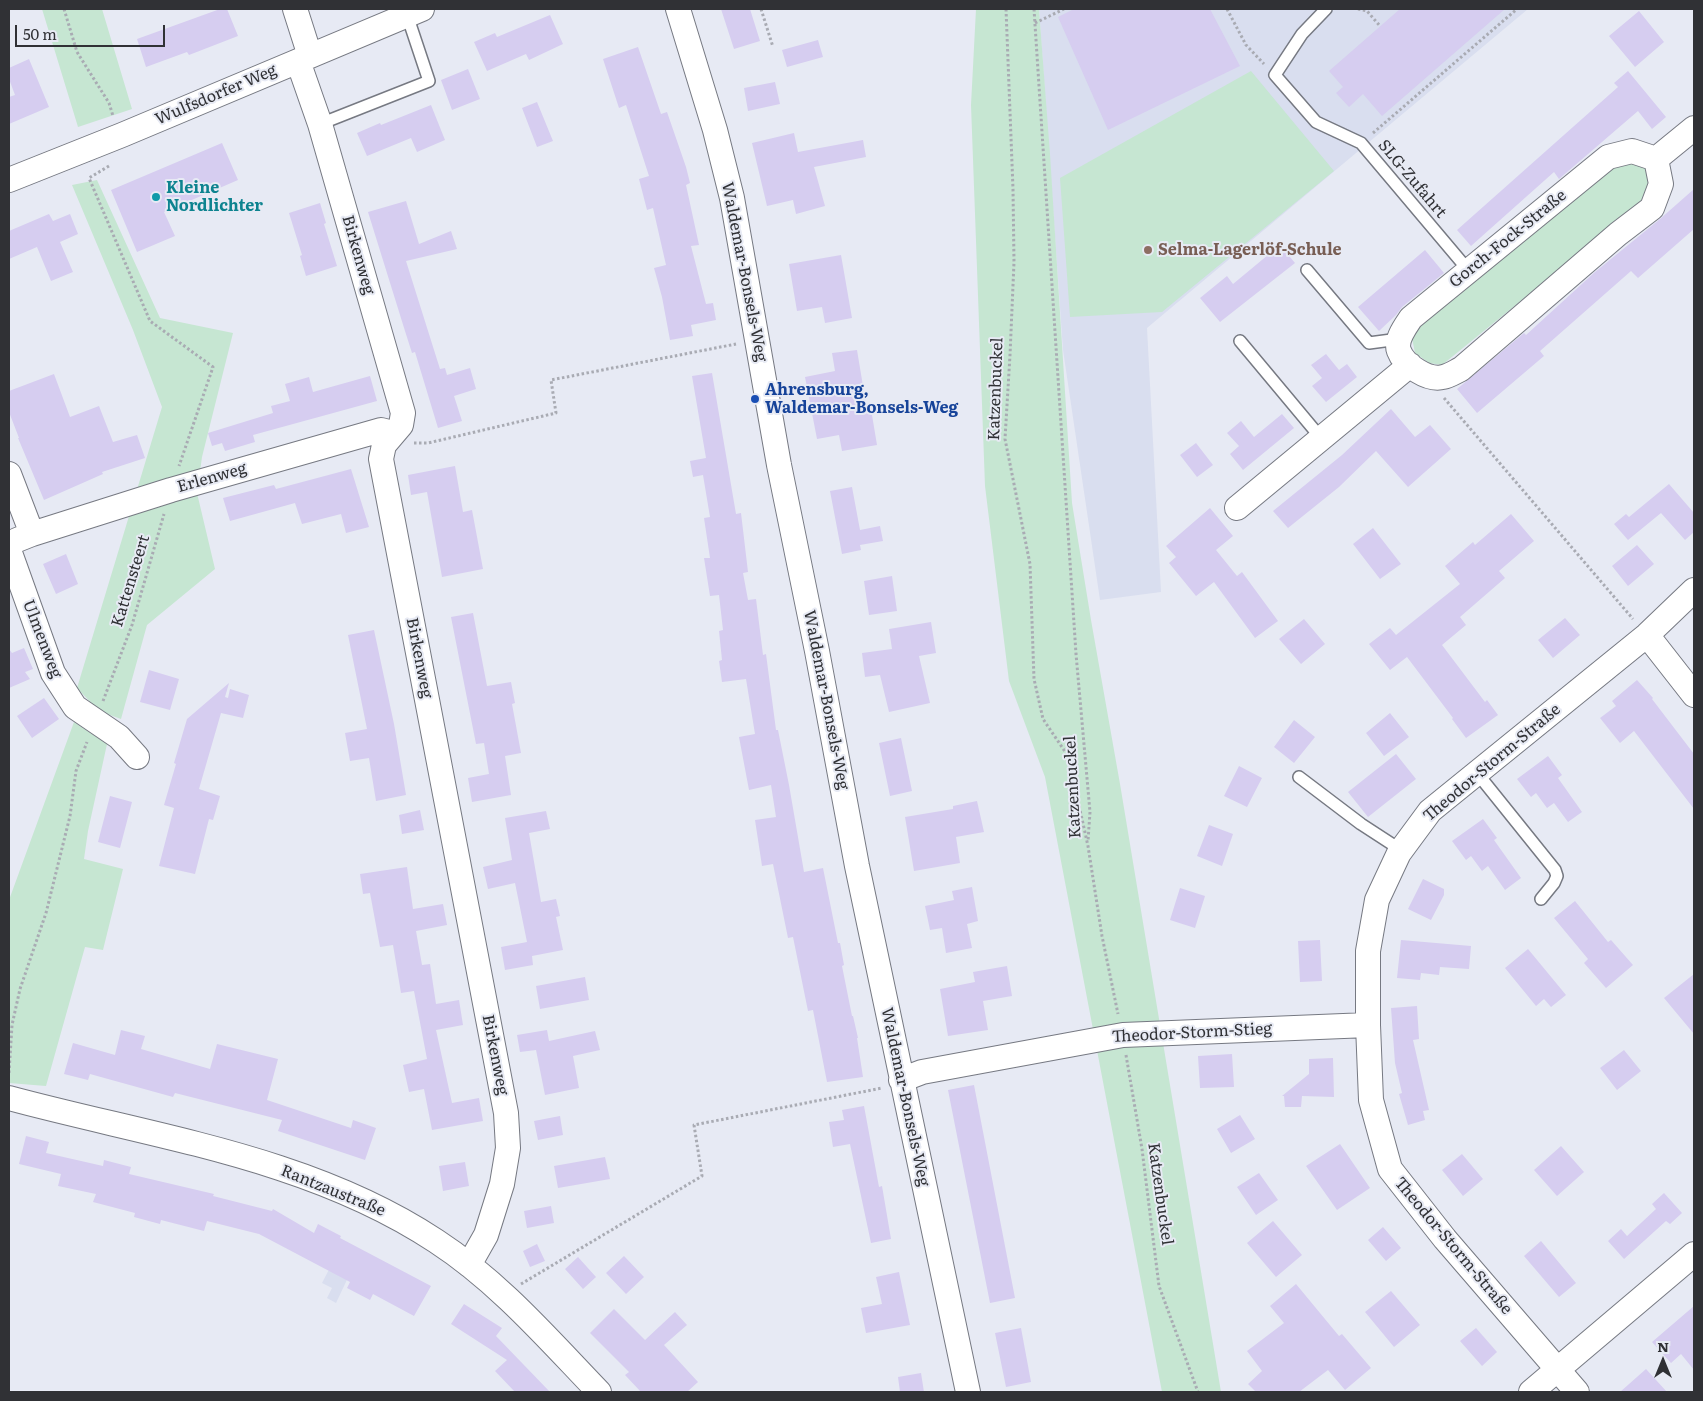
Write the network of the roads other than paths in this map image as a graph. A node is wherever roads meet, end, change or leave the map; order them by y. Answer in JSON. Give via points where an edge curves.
{"nodes":[{"id":1,"x":295,"y":9,"type":"edge"},
{"id":2,"x":678,"y":9,"type":"edge"},
{"id":3,"x":1326,"y":9,"type":"edge"},
{"id":4,"x":415,"y":12,"type":"edge"},
{"id":5,"x":304,"y":58,"type":"junction"},
{"id":6,"x":320,"y":124,"type":"junction"},
{"id":7,"x":1694,"y":128,"type":"edge"},
{"id":8,"x":1656,"y":159,"type":"junction"},
{"id":9,"x":9,"y":180,"type":"edge"},
{"id":10,"x":1307,"y":270,"type":"dead end"},
{"id":11,"x":1469,"y":271,"type":"junction"},
{"id":12,"x":1399,"y":339,"type":"junction"},
{"id":13,"x":1240,"y":341,"type":"dead end"},
{"id":14,"x":1417,"y":371,"type":"junction"},
{"id":15,"x":393,"y":433,"type":"junction"},
{"id":16,"x":1321,"y":438,"type":"junction"},
{"id":17,"x":9,"y":474,"type":"edge"},
{"id":18,"x":1237,"y":508,"type":"dead end"},
{"id":19,"x":32,"y":534,"type":"junction"},
{"id":20,"x":9,"y":544,"type":"edge"},
{"id":21,"x":9,"y":550,"type":"edge"},
{"id":22,"x":1694,"y":590,"type":"edge"},
{"id":23,"x":1647,"y":635,"type":"junction"},
{"id":24,"x":1694,"y":695,"type":"edge"},
{"id":25,"x":137,"y":757,"type":"dead end"},
{"id":26,"x":1477,"y":773,"type":"junction"},
{"id":27,"x":1299,"y":777,"type":"dead end"},
{"id":28,"x":1401,"y":850,"type":"junction"},
{"id":29,"x":1541,"y":899,"type":"dead end"},
{"id":30,"x":1368,"y":1025,"type":"junction"},
{"id":31,"x":902,"y":1082,"type":"junction"},
{"id":32,"x":9,"y":1098,"type":"edge"},
{"id":33,"x":1694,"y":1254,"type":"edge"},
{"id":34,"x":469,"y":1264,"type":"junction"},
{"id":35,"x":1557,"y":1370,"type":"junction"},
{"id":36,"x":599,"y":1392,"type":"edge"},
{"id":37,"x":968,"y":1392,"type":"edge"},
{"id":38,"x":1531,"y":1392,"type":"edge"},
{"id":39,"x":1577,"y":1392,"type":"edge"}],
"edges":[{"from":1,"to":5,"type":"street","name":"Birkenweg"},
{"from":2,"to":31,"type":"street","name":"Waldemar-Bonsels-Weg","via":[[732,198],[779,465]]},
{"from":3,"to":11,"type":"lane","name":"SLG-Zufahrt","via":[[1302,34],[1275,75],[1316,122],[1361,143]]},
{"from":4,"to":5,"type":"street","name":"Wulfsdorfer Weg"},
{"from":4,"to":6,"type":"lane","via":[[428,80]]},
{"from":5,"to":6,"type":"street","name":"Birkenweg"},
{"from":5,"to":9,"type":"street","name":"Wulfsdorfer Weg"},
{"from":6,"to":15,"type":"street","name":"Birkenweg","via":[[403,413],[401,425]]},
{"from":7,"to":8,"type":"street"},
{"from":8,"to":11,"type":"street","name":"Gorch-Fock-Straße","via":[[1632,151],[1608,157]]},
{"from":8,"to":14,"type":"street","via":[[1661,184],[1652,208],[1461,369],[1442,378]]},
{"from":10,"to":12,"type":"lane","via":[[1369,343]]},
{"from":11,"to":12,"type":"street","name":"Gorch-Fock-Straße","via":[[1411,318]]},
{"from":12,"to":14,"type":"street","via":[[1399,350]]},
{"from":13,"to":16,"type":"lane"},
{"from":14,"to":16,"type":"street"},
{"from":15,"to":19,"type":"street","name":"Erlenweg","via":[[381,430],[170,490]]},
{"from":15,"to":34,"type":"street","name":"Birkenweg","via":[[384,445],[381,460],[506,1114],[508,1148],[502,1184],[486,1236]]},
{"from":16,"to":18,"type":"street"},
{"from":17,"to":19,"type":"street"},
{"from":19,"to":20,"type":"street"},
{"from":21,"to":25,"type":"street","name":"Ulmenweg","via":[[54,673],[75,707],[119,737]]},
{"from":22,"to":23,"type":"street","name":"Theodor-Storm-Straße"},
{"from":23,"to":24,"type":"street"},
{"from":23,"to":26,"type":"street","name":"Theodor-Storm-Straße"},
{"from":26,"to":28,"type":"street","name":"Theodor-Storm-Straße","via":[[1430,811]]},
{"from":26,"to":29,"type":"lane","via":[[1555,870],[1554,883]]},
{"from":27,"to":28,"type":"lane"},
{"from":28,"to":30,"type":"street","name":"Theodor-Storm-Straße","via":[[1377,900],[1368,951]]},
{"from":30,"to":31,"type":"street","name":"Theodor-Storm-Stieg","via":[[1122,1035],[938,1068]]},
{"from":30,"to":35,"type":"street","name":"Theodor-Storm-Straße","via":[[1371,1100],[1390,1169]]},
{"from":31,"to":37,"type":"street","name":"Waldemar-Bonsels-Weg"},
{"from":32,"to":34,"type":"street","name":"Rantzaustraße","via":[[260,1162],[328,1186],[385,1211],[436,1240]]},
{"from":33,"to":35,"type":"street"},
{"from":34,"to":36,"type":"street","name":"Rantzaustraße","via":[[504,1294]]},
{"from":35,"to":38,"type":"street"},
{"from":35,"to":39,"type":"street","name":"Theodor-Storm-Straße"}]}
